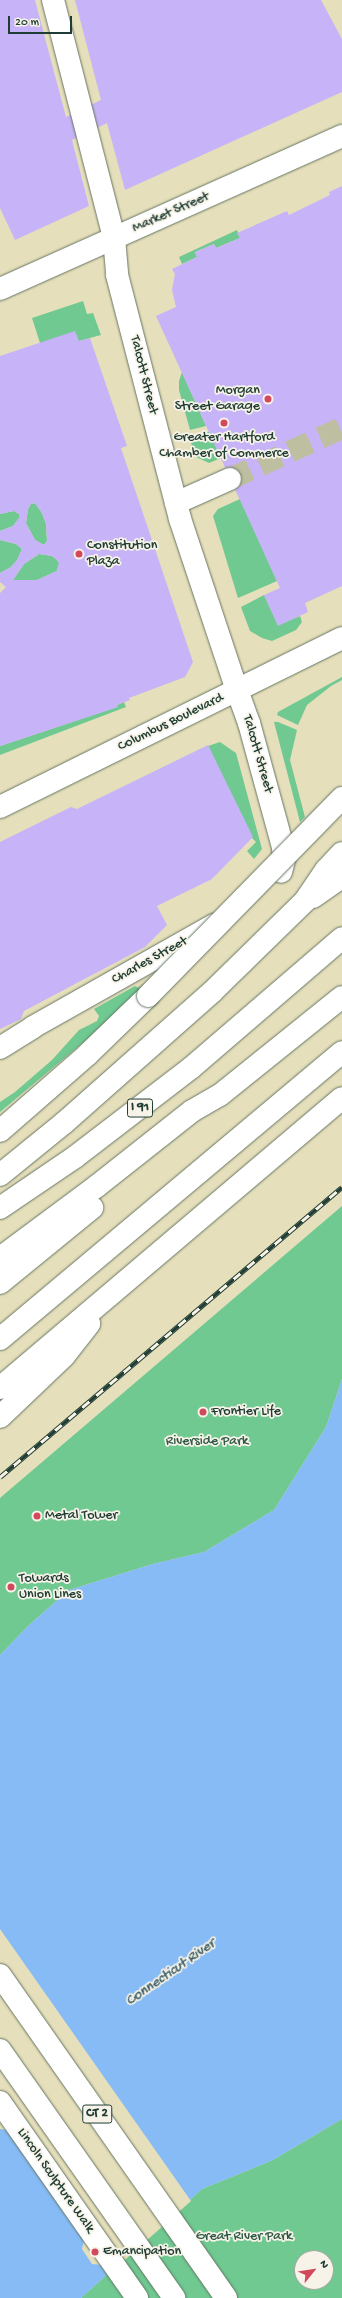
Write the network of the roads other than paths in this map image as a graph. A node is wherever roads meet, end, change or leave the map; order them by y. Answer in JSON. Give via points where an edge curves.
{"nodes":[{"id":1,"x":53,"y":0,"type":"edge"},
{"id":2,"x":342,"y":136,"type":"edge"},
{"id":3,"x":114,"y":238,"type":"junction"},
{"id":4,"x":0,"y":289,"type":"edge"},
{"id":5,"x":230,"y":478,"type":"tunnel mouth"},
{"id":6,"x":176,"y":503,"type":"junction"},
{"id":7,"x":342,"y":638,"type":"edge"},
{"id":8,"x":237,"y":690,"type":"junction"},
{"id":9,"x":342,"y":798,"type":"edge"},
{"id":10,"x":0,"y":807,"type":"edge"},
{"id":11,"x":342,"y":853,"type":"edge"},
{"id":12,"x":284,"y":860,"type":"joint"},
{"id":13,"x":342,"y":877,"type":"edge"},
{"id":14,"x":305,"y":901,"type":"junction"},
{"id":15,"x":342,"y":938,"type":"edge"},
{"id":16,"x":342,"y":996,"type":"edge"},
{"id":17,"x":0,"y":1048,"type":"edge"},
{"id":18,"x":342,"y":1052,"type":"edge"},
{"id":19,"x":220,"y":1095,"type":"junction"},
{"id":20,"x":342,"y":1098,"type":"edge"},
{"id":21,"x":0,"y":1131,"type":"edge"},
{"id":22,"x":0,"y":1175,"type":"edge"},
{"id":23,"x":0,"y":1208,"type":"edge"},
{"id":24,"x":0,"y":1258,"type":"edge"},
{"id":25,"x":0,"y":1283,"type":"edge"},
{"id":26,"x":99,"y":1304,"type":"junction"},
{"id":27,"x":0,"y":1339,"type":"edge"},
{"id":28,"x":0,"y":1388,"type":"edge"},
{"id":29,"x":0,"y":1417,"type":"edge"},
{"id":30,"x":0,"y":1975,"type":"edge"},
{"id":31,"x":0,"y":2050,"type":"edge"},
{"id":32,"x":0,"y":2102,"type":"edge"},
{"id":33,"x":137,"y":2298,"type":"edge"},
{"id":34,"x":174,"y":2298,"type":"edge"},
{"id":35,"x":226,"y":2298,"type":"edge"}],
"edges":[{"from":1,"to":3,"type":"main road","name":"Talcott Street"},
{"from":2,"to":3,"type":"main road","name":"Market Street"},
{"from":3,"to":4,"type":"main road","name":"Market Street"},
{"from":3,"to":6,"type":"main road","name":"Talcott Street","via":[[117,275]]},
{"from":5,"to":6,"type":"main road"},
{"from":6,"to":8,"type":"main road","name":"Talcott Street"},
{"from":7,"to":8,"type":"main road","name":"Columbus Boulevard"},
{"from":8,"to":10,"type":"main road","name":"Columbus Boulevard"},
{"from":8,"to":12,"type":"main road","name":"Talcott Street","via":[[280,833]]},
{"from":9,"to":21,"type":"main road","bridge":true,"via":[[148,996],[87,1055]]},
{"from":11,"to":14,"type":"main road","via":[[326,870]]},
{"from":12,"to":17,"type":"main road","name":"Charles Street","via":[[278,878],[244,908]]},
{"from":13,"to":14,"type":"main road"},
{"from":14,"to":22,"type":"main road","via":[[133,1063]]},
{"from":15,"to":23,"type":"main road","number":"I 91","via":[[273,999],[133,1114]]},
{"from":16,"to":19,"type":"main road"},
{"from":18,"to":27,"type":"main road"},
{"from":19,"to":24,"type":"main road","via":[[192,1111]]},
{"from":19,"to":25,"type":"main road","via":[[199,1121]]},
{"from":20,"to":26,"type":"main road"},
{"from":26,"to":28,"type":"main road"},
{"from":26,"to":29,"type":"main road","via":[[77,1342]]},
{"from":30,"to":35,"type":"main road","number":"CT 2"},
{"from":31,"to":34,"type":"main road"},
{"from":32,"to":33,"type":"main road","name":"Lincoln Sculpture Walk"}]}
